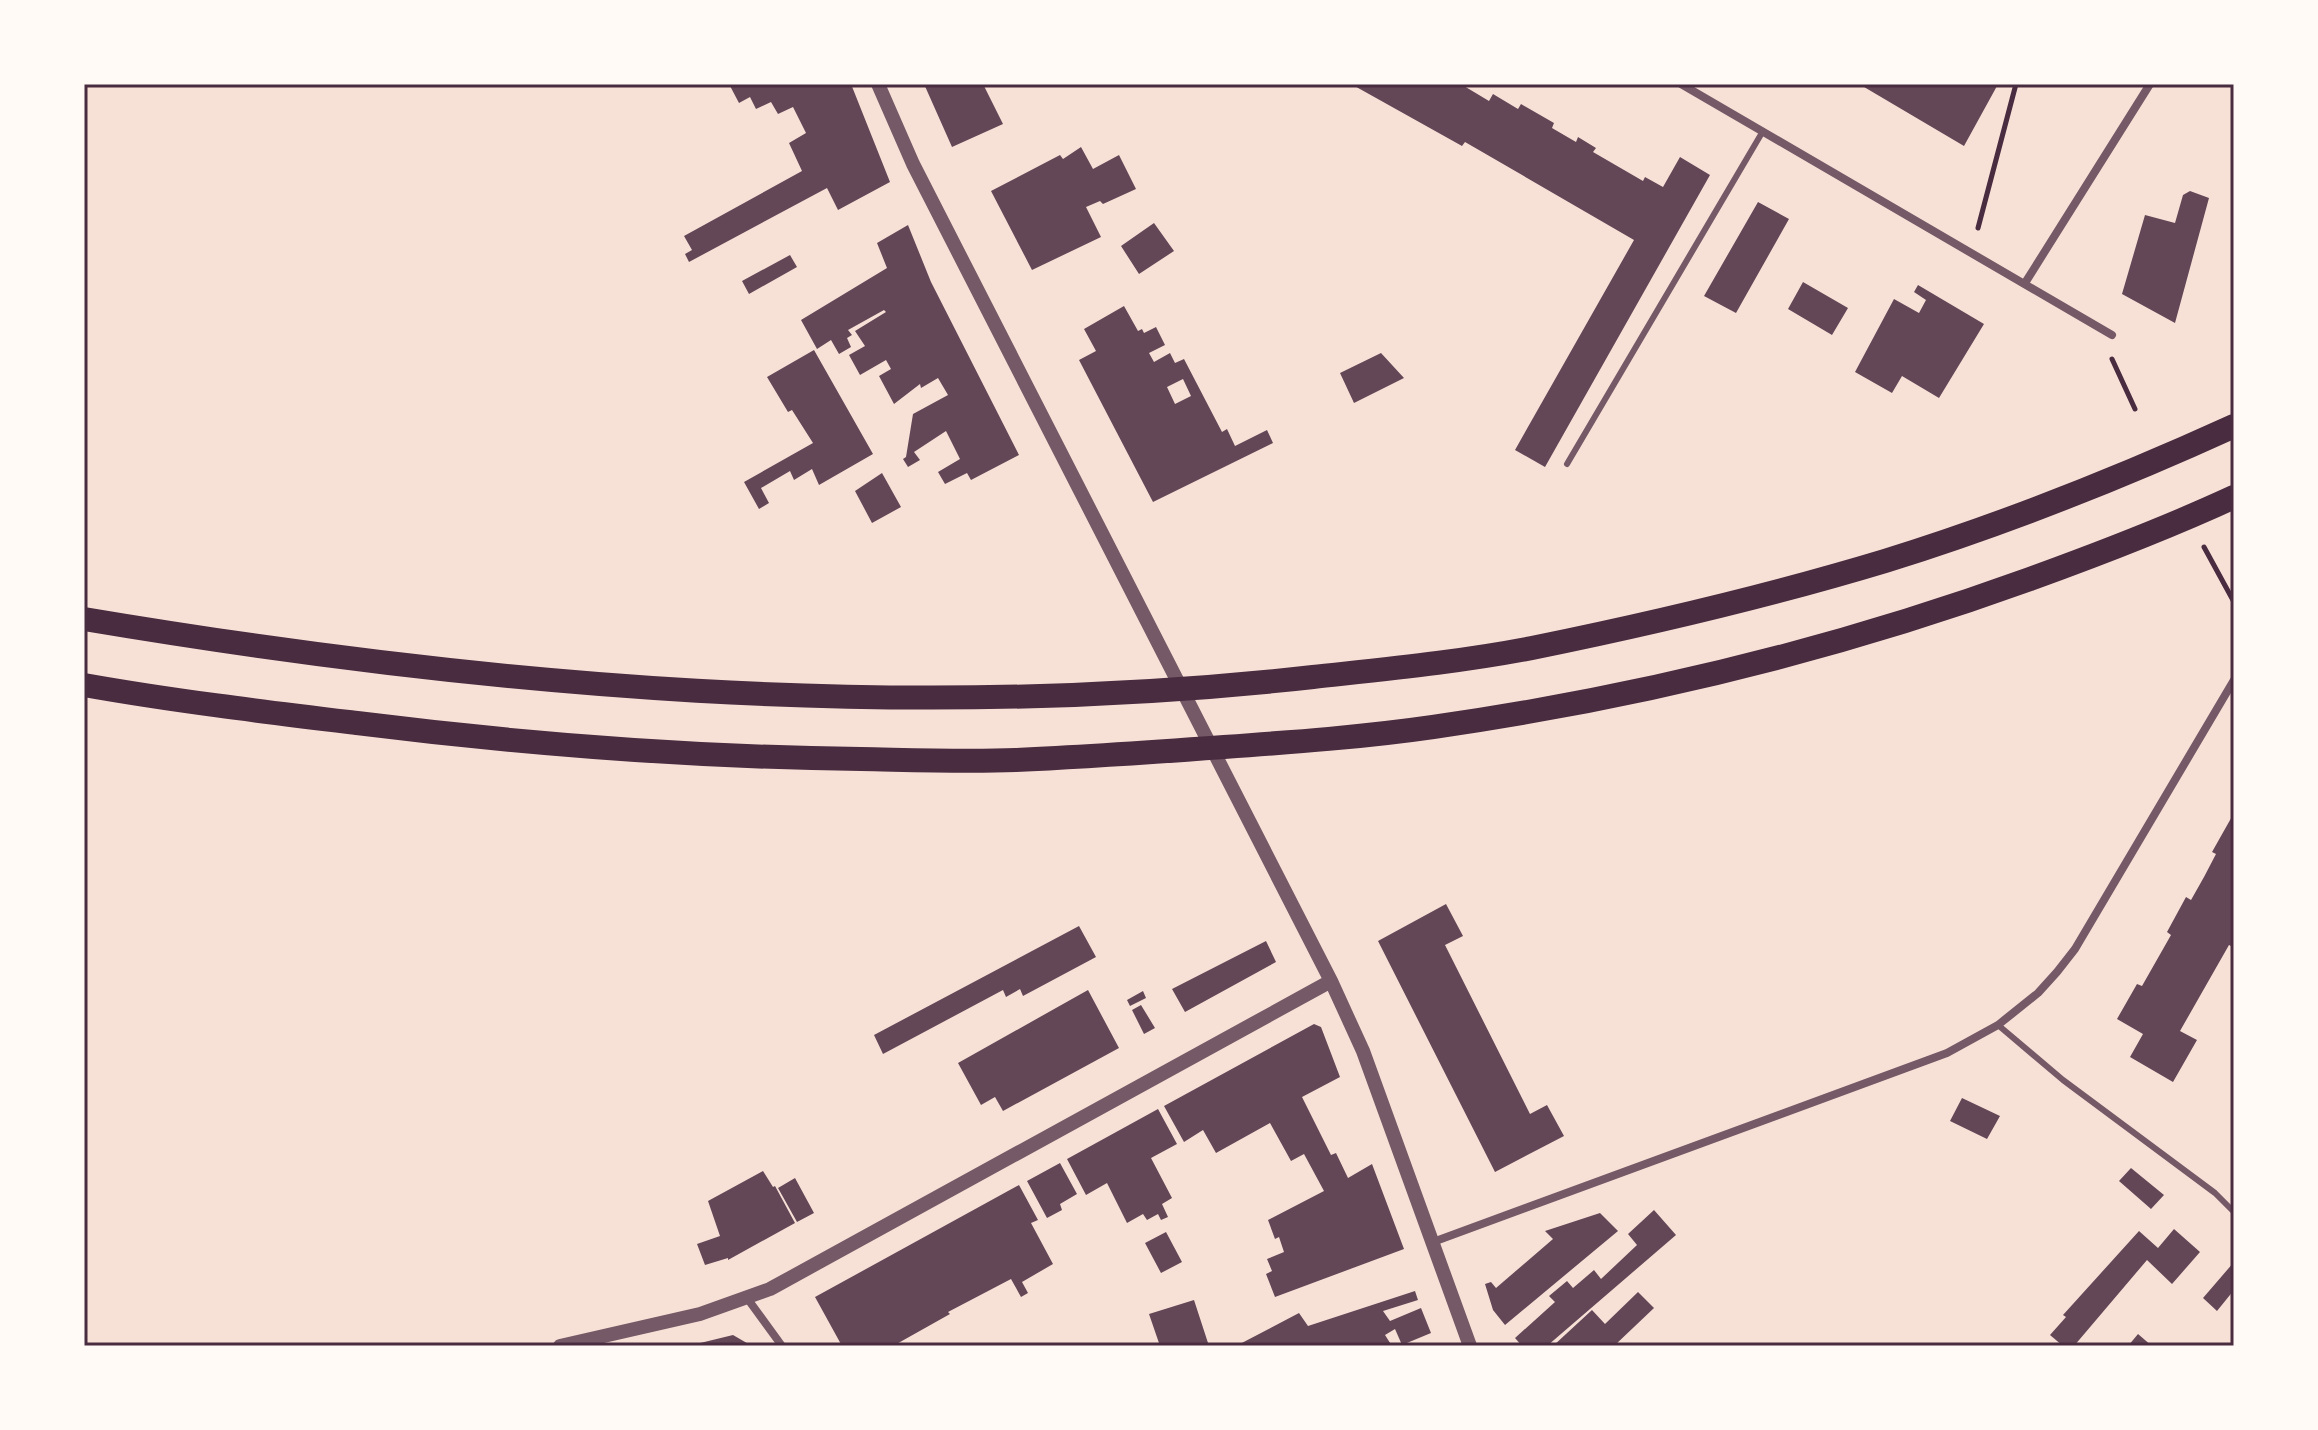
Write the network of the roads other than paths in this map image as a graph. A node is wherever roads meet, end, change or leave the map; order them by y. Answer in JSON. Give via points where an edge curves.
{"nodes":[{"id":1,"x":878,"y":84,"type":"edge"},
{"id":2,"x":1681,"y":84,"type":"edge"},
{"id":3,"x":2150,"y":84,"type":"edge"},
{"id":4,"x":1763,"y":131,"type":"junction"},
{"id":5,"x":2025,"y":283,"type":"junction"},
{"id":6,"x":2112,"y":335,"type":"road end"},
{"id":7,"x":2234,"y":426,"type":"edge"},
{"id":8,"x":1567,"y":464,"type":"dead end"},
{"id":9,"x":2234,"y":497,"type":"edge"},
{"id":10,"x":84,"y":619,"type":"edge"},
{"id":11,"x":2234,"y":680,"type":"edge"},
{"id":12,"x":84,"y":685,"type":"edge"},
{"id":13,"x":1331,"y":981,"type":"junction"},
{"id":14,"x":1998,"y":1025,"type":"junction"},
{"id":15,"x":2234,"y":1212,"type":"edge"},
{"id":16,"x":1433,"y":1242,"type":"junction"},
{"id":17,"x":747,"y":1298,"type":"junction"},
{"id":18,"x":560,"y":1346,"type":"edge"},
{"id":19,"x":782,"y":1346,"type":"edge"},
{"id":20,"x":1470,"y":1346,"type":"edge"}],
"edges":[{"from":1,"to":13,"type":"street","via":[[919,177]]},
{"from":2,"to":4,"type":"street"},
{"from":3,"to":5,"type":"street"},
{"from":4,"to":5,"type":"street"},
{"from":4,"to":8,"type":"lane"},
{"from":5,"to":6,"type":"street"},
{"from":7,"to":10,"type":"highway","via":[[2050,504],[1816,581],[1529,648],[1201,688],[891,697],[639,688],[472,673]]},
{"from":9,"to":12,"type":"highway","via":[[1994,592],[1754,664],[1512,715],[1347,736],[1062,757],[765,758],[450,735]]},
{"from":11,"to":14,"type":"street","via":[[2075,949],[2038,993]]},
{"from":13,"to":16,"type":"street","via":[[1363,1051]]},
{"from":13,"to":17,"type":"street"},
{"from":14,"to":15,"type":"lane"},
{"from":14,"to":16,"type":"street","via":[[1947,1053]]},
{"from":16,"to":20,"type":"street"},
{"from":17,"to":18,"type":"street"},
{"from":17,"to":19,"type":"street"}]}
